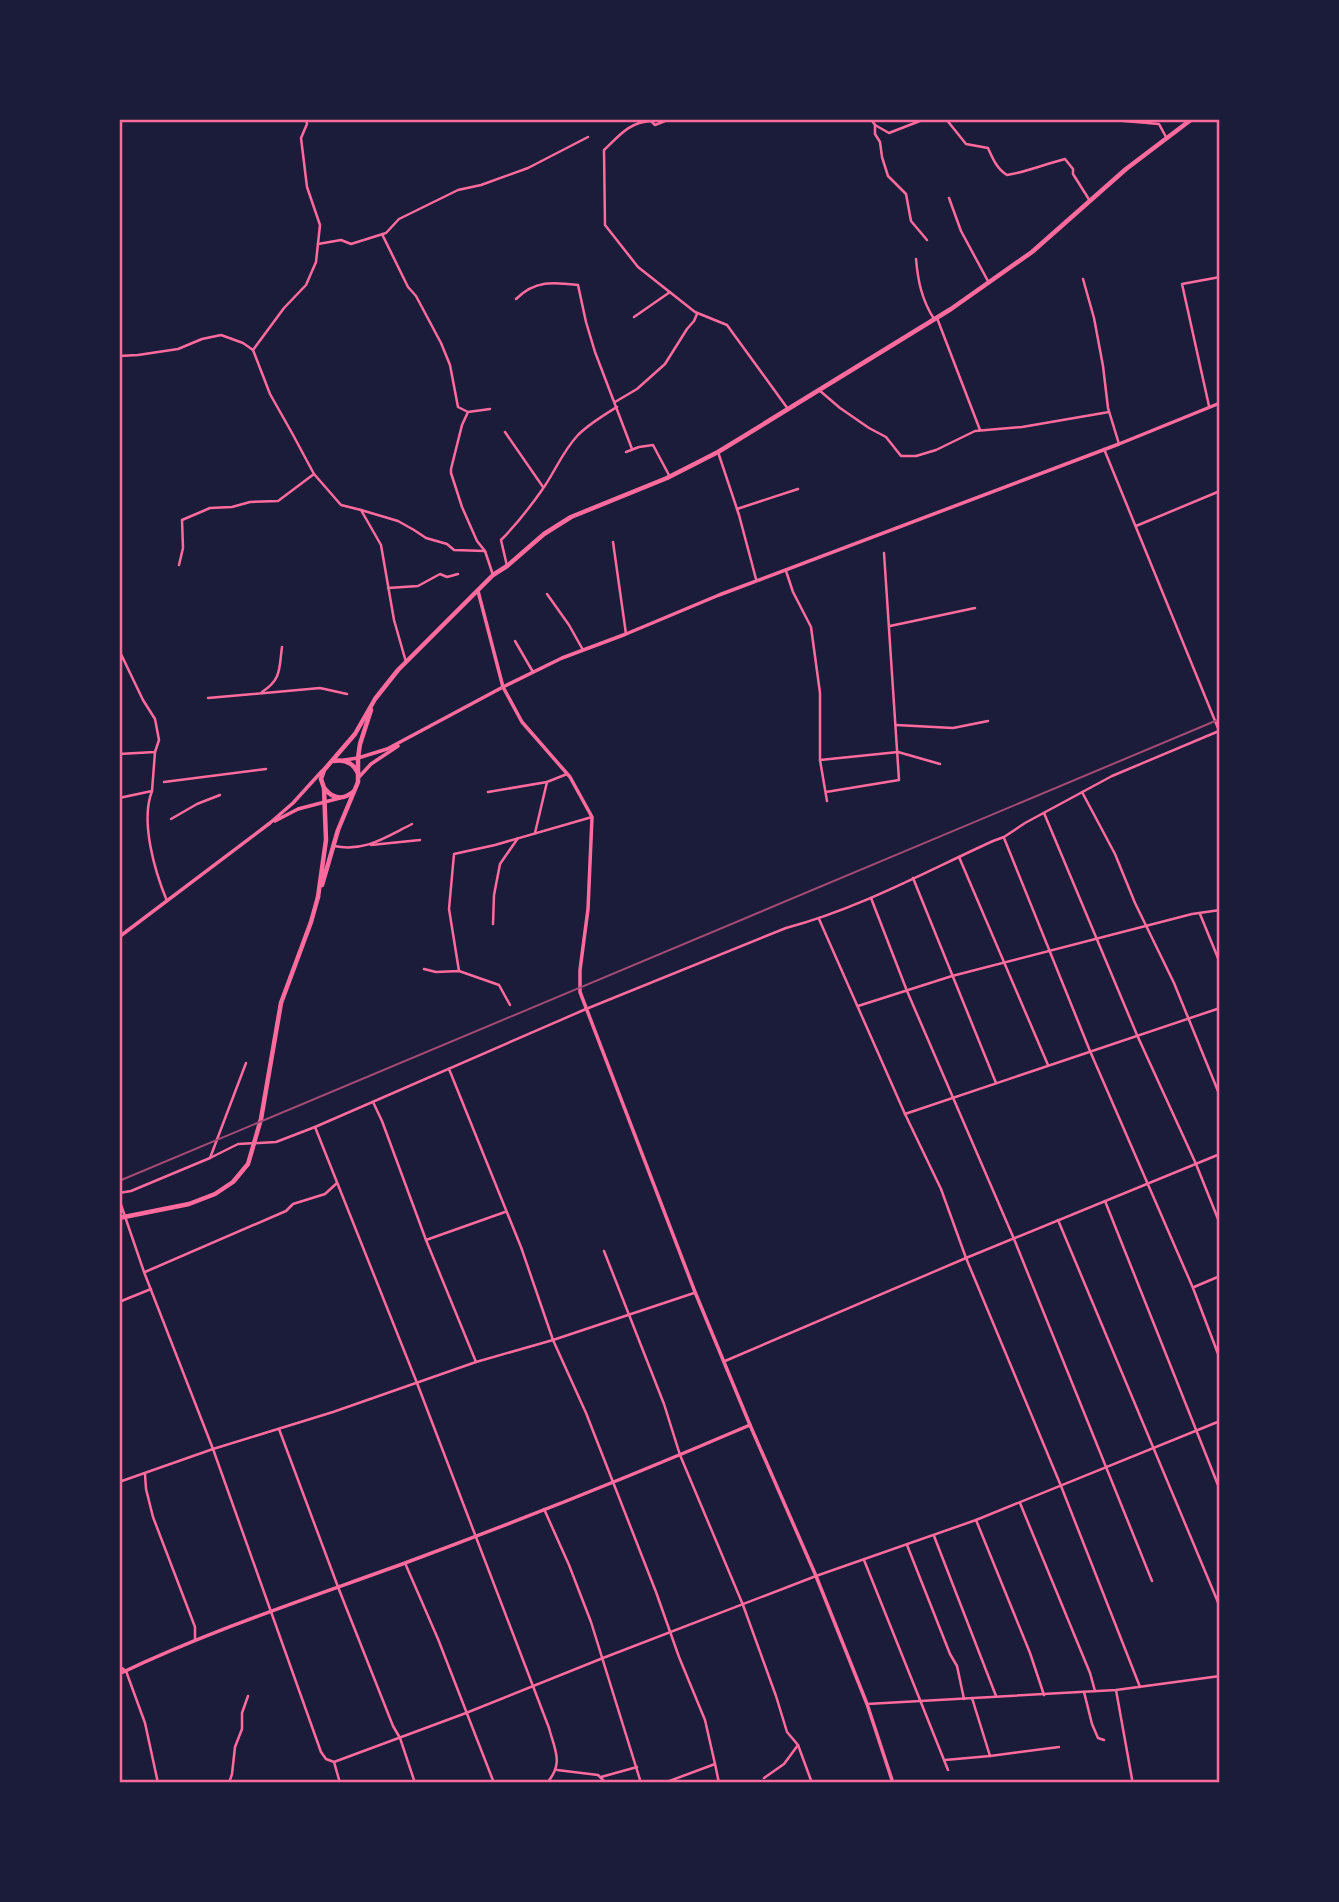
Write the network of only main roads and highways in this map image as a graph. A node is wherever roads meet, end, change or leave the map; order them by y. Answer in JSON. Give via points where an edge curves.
{"nodes":[{"id":1,"x":1192,"y":119,"type":"edge"},
{"id":2,"x":375,"y":699,"type":"junction"},
{"id":3,"x":330,"y":763,"type":"junction"},
{"id":4,"x":359,"y":777,"type":"junction"},
{"id":5,"x":357,"y":787,"type":"junction"},
{"id":6,"x":324,"y":788,"type":"junction"},
{"id":7,"x":318,"y":897,"type":"junction"},
{"id":8,"x":119,"y":1218,"type":"edge"}],
"edges":[{"from":1,"to":2,"type":"highway","via":[[1032,252],[935,319],[718,452],[571,517],[538,538],[494,575]]},
{"from":2,"to":3,"type":"highway","via":[[355,734]]},
{"from":2,"to":4,"type":"highway","via":[[358,758]]},
{"from":3,"to":4,"type":"highway","via":[[342,760],[355,767]]},
{"from":3,"to":6,"type":"highway","via":[[321,779]]},
{"from":4,"to":5,"type":"highway"},
{"from":5,"to":6,"type":"highway","via":[[342,797],[332,796]]},
{"from":5,"to":7,"type":"highway"},
{"from":6,"to":7,"type":"highway","via":[[326,840]]},
{"from":7,"to":8,"type":"highway","via":[[281,1003],[248,1164],[215,1194]]}]}
